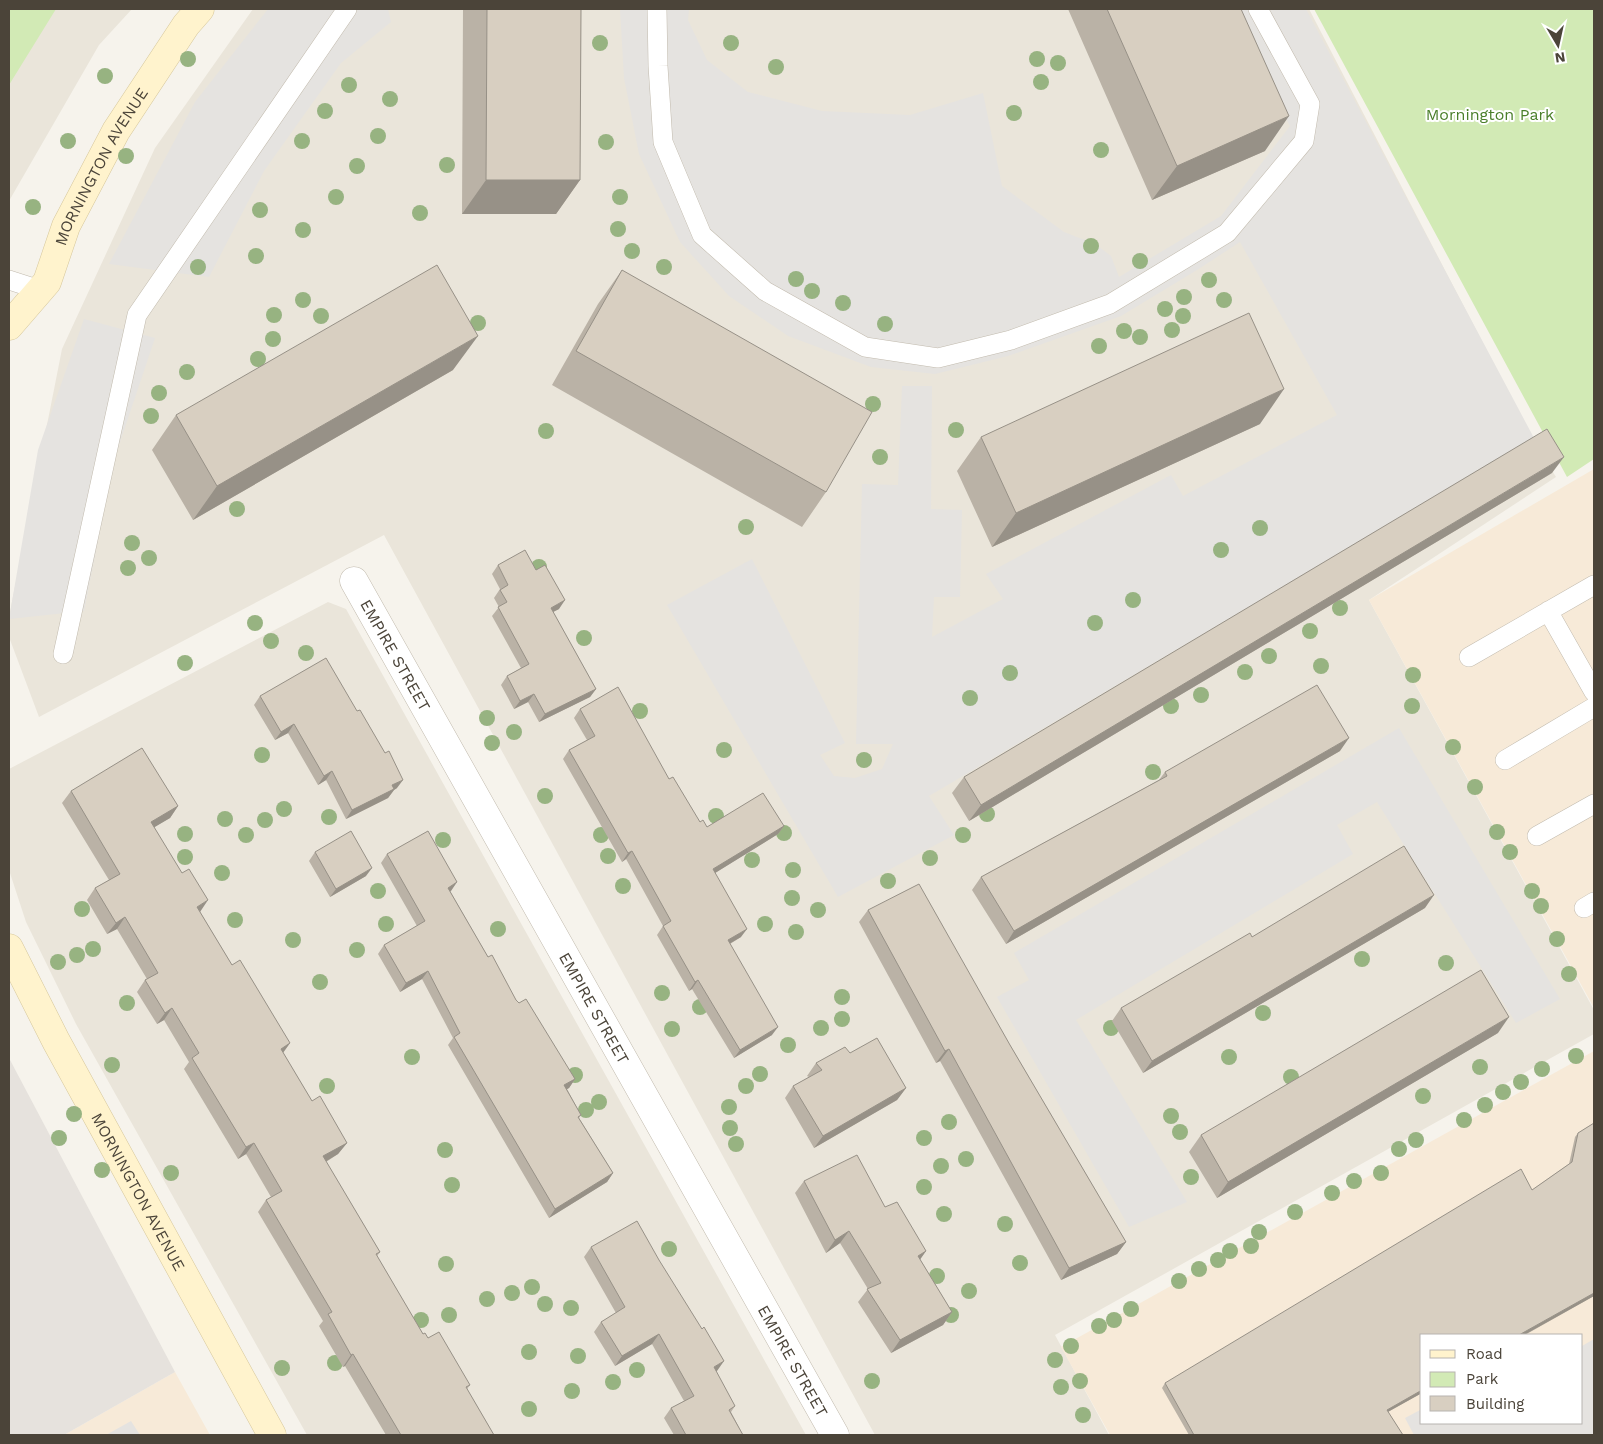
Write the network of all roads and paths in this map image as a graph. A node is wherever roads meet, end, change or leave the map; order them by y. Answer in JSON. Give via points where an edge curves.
{"nodes":[{"id":1,"x":200,"y":9,"type":"edge"},
{"id":2,"x":347,"y":9,"type":"edge"},
{"id":3,"x":658,"y":9,"type":"edge"},
{"id":4,"x":1258,"y":9,"type":"edge"},
{"id":5,"x":9,"y":280,"type":"edge"},
{"id":6,"x":40,"y":290,"type":"junction"},
{"id":7,"x":9,"y":326,"type":"edge"},
{"id":8,"x":354,"y":581,"type":"dead end"},
{"id":9,"x":1594,"y":586,"type":"edge"},
{"id":10,"x":1548,"y":610,"type":"junction"},
{"id":11,"x":63,"y":654,"type":"dead end"},
{"id":12,"x":1469,"y":657,"type":"dead end"},
{"id":13,"x":1594,"y":692,"type":"edge"},
{"id":14,"x":1594,"y":707,"type":"edge"},
{"id":15,"x":1505,"y":760,"type":"dead end"},
{"id":16,"x":1594,"y":804,"type":"edge"},
{"id":17,"x":1537,"y":836,"type":"dead end"},
{"id":18,"x":9,"y":948,"type":"edge"},
{"id":19,"x":272,"y":1435,"type":"edge"},
{"id":20,"x":835,"y":1435,"type":"edge"}],
"edges":[{"from":1,"to":6,"type":"street","name":"MORNINGTON AVENUE","via":[[116,131],[66,226],[47,282]]},
{"from":2,"to":11,"type":"lane","via":[[137,315]]},
{"from":3,"to":4,"type":"lane","via":[[663,142],[702,235],[765,291],[865,347],[938,358],[1011,340],[1110,304],[1227,233],[1304,141],[1310,104]]},
{"from":5,"to":6,"type":"lane"},
{"from":6,"to":7,"type":"street","name":"MORNINGTON AVENUE"},
{"from":8,"to":20,"type":"street","name":"EMPIRE STREET"},
{"from":9,"to":10,"type":"lane"},
{"from":10,"to":12,"type":"lane"},
{"from":10,"to":13,"type":"lane"},
{"from":14,"to":15,"type":"lane"},
{"from":16,"to":17,"type":"lane"},
{"from":18,"to":19,"type":"street","name":"MORNINGTON AVENUE","via":[[56,1041]]}]}
